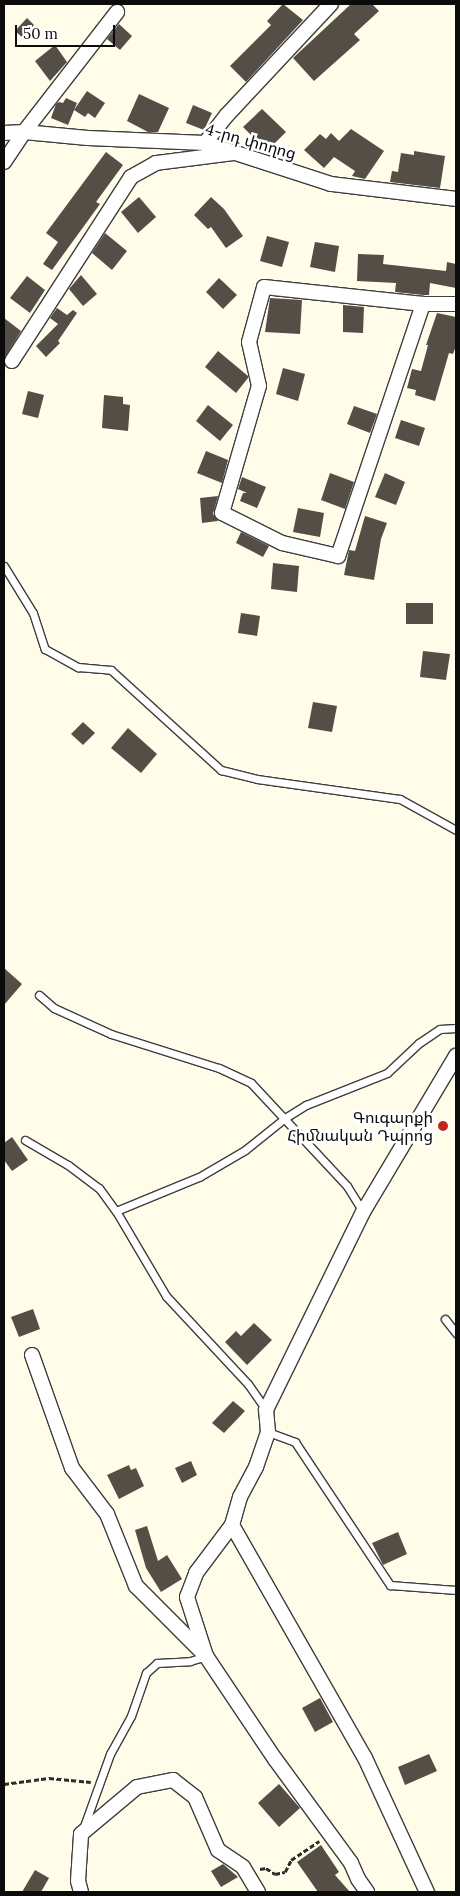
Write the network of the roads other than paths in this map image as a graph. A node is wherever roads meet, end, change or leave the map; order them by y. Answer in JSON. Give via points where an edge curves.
{"nodes":[{"id":1,"x":331,"y":4,"type":"edge"},
{"id":2,"x":117,"y":12,"type":"dead end"},
{"id":3,"x":24,"y":132,"type":"junction"},
{"id":4,"x":4,"y":133,"type":"edge"},
{"id":5,"x":205,"y":143,"type":"junction"},
{"id":6,"x":240,"y":153,"type":"junction"},
{"id":7,"x":4,"y":162,"type":"edge"},
{"id":8,"x":456,"y":199,"type":"edge"},
{"id":9,"x":423,"y":304,"type":"junction"},
{"id":10,"x":456,"y":304,"type":"edge"},
{"id":11,"x":12,"y":361,"type":"dead end"},
{"id":12,"x":4,"y":566,"type":"edge"},
{"id":13,"x":456,"y":830,"type":"edge"},
{"id":14,"x":38,"y":995,"type":"dead end"},
{"id":15,"x":456,"y":1028,"type":"edge"},
{"id":16,"x":456,"y":1056,"type":"edge"},
{"id":17,"x":284,"y":1118,"type":"junction"},
{"id":18,"x":25,"y":1140,"type":"dead end"},
{"id":19,"x":116,"y":1211,"type":"junction"},
{"id":20,"x":363,"y":1212,"type":"junction"},
{"id":21,"x":445,"y":1319,"type":"dead end"},
{"id":22,"x":456,"y":1333,"type":"edge"},
{"id":23,"x":32,"y":1355,"type":"dead end"},
{"id":24,"x":266,"y":1410,"type":"junction"},
{"id":25,"x":268,"y":1432,"type":"junction"},
{"id":26,"x":232,"y":1525,"type":"junction"},
{"id":27,"x":456,"y":1590,"type":"edge"},
{"id":28,"x":206,"y":1656,"type":"junction"},
{"id":29,"x":81,"y":1834,"type":"junction"},
{"id":30,"x":81,"y":1892,"type":"edge"},
{"id":31,"x":258,"y":1892,"type":"edge"},
{"id":32,"x":367,"y":1892,"type":"edge"},
{"id":33,"x":427,"y":1892,"type":"edge"}],
"edges":[{"from":1,"to":5,"type":"street","via":[[227,115]]},
{"from":2,"to":3,"type":"street"},
{"from":3,"to":4,"type":"street","name":"4-րդ փողոց"},
{"from":3,"to":5,"type":"street","name":"4-րդ փողոց"},
{"from":3,"to":7,"type":"street"},
{"from":5,"to":6,"type":"street","name":"4-րդ փողոց"},
{"from":6,"to":8,"type":"street","name":"4-րդ փողոց","via":[[331,184]]},
{"from":6,"to":11,"type":"street","via":[[156,163],[130,177]]},
{"from":9,"to":9,"type":"street","via":[[264,287],[249,342],[259,386],[222,513],[282,543],[338,556]]},
{"from":9,"to":10,"type":"street"},
{"from":12,"to":13,"type":"lane","via":[[33,613],[45,649],[78,667],[111,670],[221,770],[257,779],[400,799]]},
{"from":14,"to":17,"type":"lane","via":[[54,1008],[111,1034],[219,1068],[251,1083]]},
{"from":15,"to":17,"type":"lane","via":[[440,1029],[418,1043],[387,1073],[306,1105]]},
{"from":16,"to":20,"type":"street"},
{"from":17,"to":19,"type":"lane","via":[[245,1150],[199,1177]]},
{"from":17,"to":20,"type":"lane","via":[[348,1186]]},
{"from":18,"to":19,"type":"lane","via":[[99,1188]]},
{"from":19,"to":24,"type":"lane","via":[[166,1296],[248,1384]]},
{"from":20,"to":24,"type":"street"},
{"from":21,"to":22,"type":"lane"},
{"from":23,"to":28,"type":"street","via":[[72,1468],[107,1514],[136,1586]]},
{"from":24,"to":25,"type":"street"},
{"from":25,"to":26,"type":"street","via":[[240,1497]]},
{"from":25,"to":27,"type":"lane","via":[[295,1442],[390,1585]]},
{"from":26,"to":28,"type":"street","via":[[196,1573],[187,1597]]},
{"from":26,"to":33,"type":"street","via":[[365,1758]]},
{"from":28,"to":29,"type":"lane","via":[[190,1661],[157,1663],[146,1673],[132,1716],[110,1754]]},
{"from":28,"to":32,"type":"street","via":[[275,1759],[351,1863]]},
{"from":29,"to":30,"type":"street","via":[[78,1881]]},
{"from":29,"to":31,"type":"street","via":[[137,1787],[173,1780],[195,1797],[218,1850],[243,1866]]}]}
